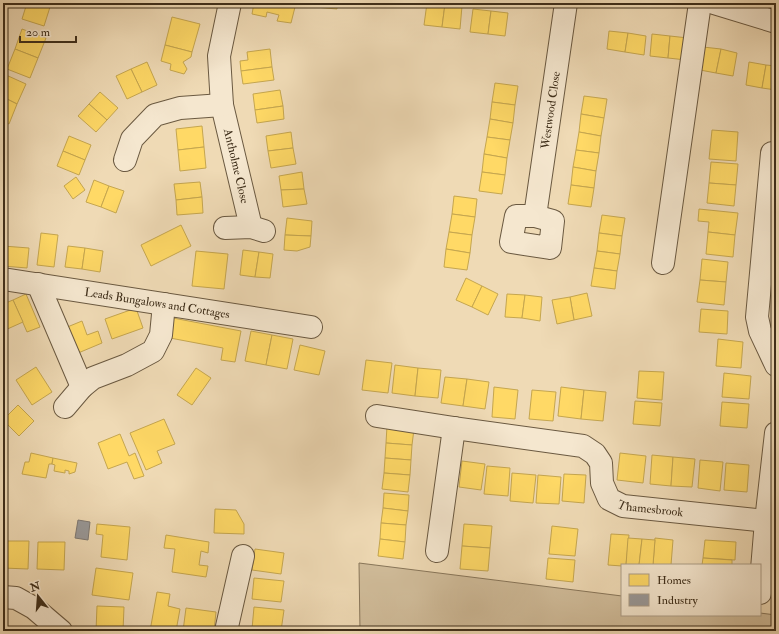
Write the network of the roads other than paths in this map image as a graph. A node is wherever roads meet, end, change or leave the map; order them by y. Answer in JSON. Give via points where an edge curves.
{"nodes":[{"id":1,"x":230,"y":3,"type":"edge"},
{"id":2,"x":566,"y":3,"type":"edge"},
{"id":3,"x":700,"y":3,"type":"edge"},
{"id":4,"x":714,"y":3,"type":"edge"},
{"id":5,"x":776,"y":22,"type":"edge"},
{"id":6,"x":222,"y":105,"type":"junction"},
{"id":7,"x":772,"y":153,"type":"dead end"},
{"id":8,"x":125,"y":161,"type":"dead end"},
{"id":9,"x":535,"y":216,"type":"dead end"},
{"id":10,"x":225,"y":228,"type":"dead end"},
{"id":11,"x":663,"y":263,"type":"dead end"},
{"id":12,"x":769,"y":270,"type":"edge"},
{"id":13,"x":3,"y":279,"type":"edge"},
{"id":14,"x":38,"y":284,"type":"junction"},
{"id":15,"x":164,"y":304,"type":"junction"},
{"id":16,"x":311,"y":327,"type":"dead end"},
{"id":17,"x":776,"y":365,"type":"edge"},
{"id":18,"x":82,"y":387,"type":"junction"},
{"id":19,"x":65,"y":407,"type":"dead end"},
{"id":20,"x":377,"y":416,"type":"dead end"},
{"id":21,"x":454,"y":428,"type":"junction"},
{"id":22,"x":776,"y":433,"type":"edge"},
{"id":23,"x":766,"y":521,"type":"junction"},
{"id":24,"x":437,"y":551,"type":"dead end"},
{"id":25,"x":243,"y":556,"type":"dead end"},
{"id":26,"x":761,"y":581,"type":"edge"},
{"id":27,"x":3,"y":597,"type":"edge"},
{"id":28,"x":62,"y":631,"type":"edge"},
{"id":29,"x":226,"y":631,"type":"edge"}],
"edges":[{"from":1,"to":6,"type":"street","name":"Antholme Close","via":[[219,56]]},
{"from":2,"to":9,"type":"street","name":"Westwood Close"},
{"from":3,"to":11,"type":"street"},
{"from":4,"to":5,"type":"street"},
{"from":6,"to":8,"type":"street","via":[[180,108],[155,116],[132,139]]},
{"from":6,"to":10,"type":"street","name":"Antholme Close","via":[[257,229]]},
{"from":7,"to":12,"type":"street"},
{"from":12,"to":17,"type":"street","via":[[757,317]]},
{"from":13,"to":14,"type":"street","name":"Leads Bungalows and Cottages"},
{"from":14,"to":15,"type":"street","name":"Leads Bungalows and Cottages"},
{"from":14,"to":18,"type":"street"},
{"from":15,"to":16,"type":"street","name":"Leads Bungalows and Cottages"},
{"from":15,"to":18,"type":"street","via":[[161,335],[153,351],[127,365],[93,378]]},
{"from":18,"to":19,"type":"street"},
{"from":20,"to":21,"type":"street","name":"Thamesbrook"},
{"from":21,"to":23,"type":"street","name":"Thamesbrook","via":[[583,446],[595,454],[601,463],[602,483],[609,499],[623,506]]},
{"from":21,"to":24,"type":"street"},
{"from":22,"to":23,"type":"street"},
{"from":23,"to":26,"type":"street"},
{"from":25,"to":29,"type":"street"},
{"from":27,"to":28,"type":"street","via":[[16,598],[34,608]]}]}
